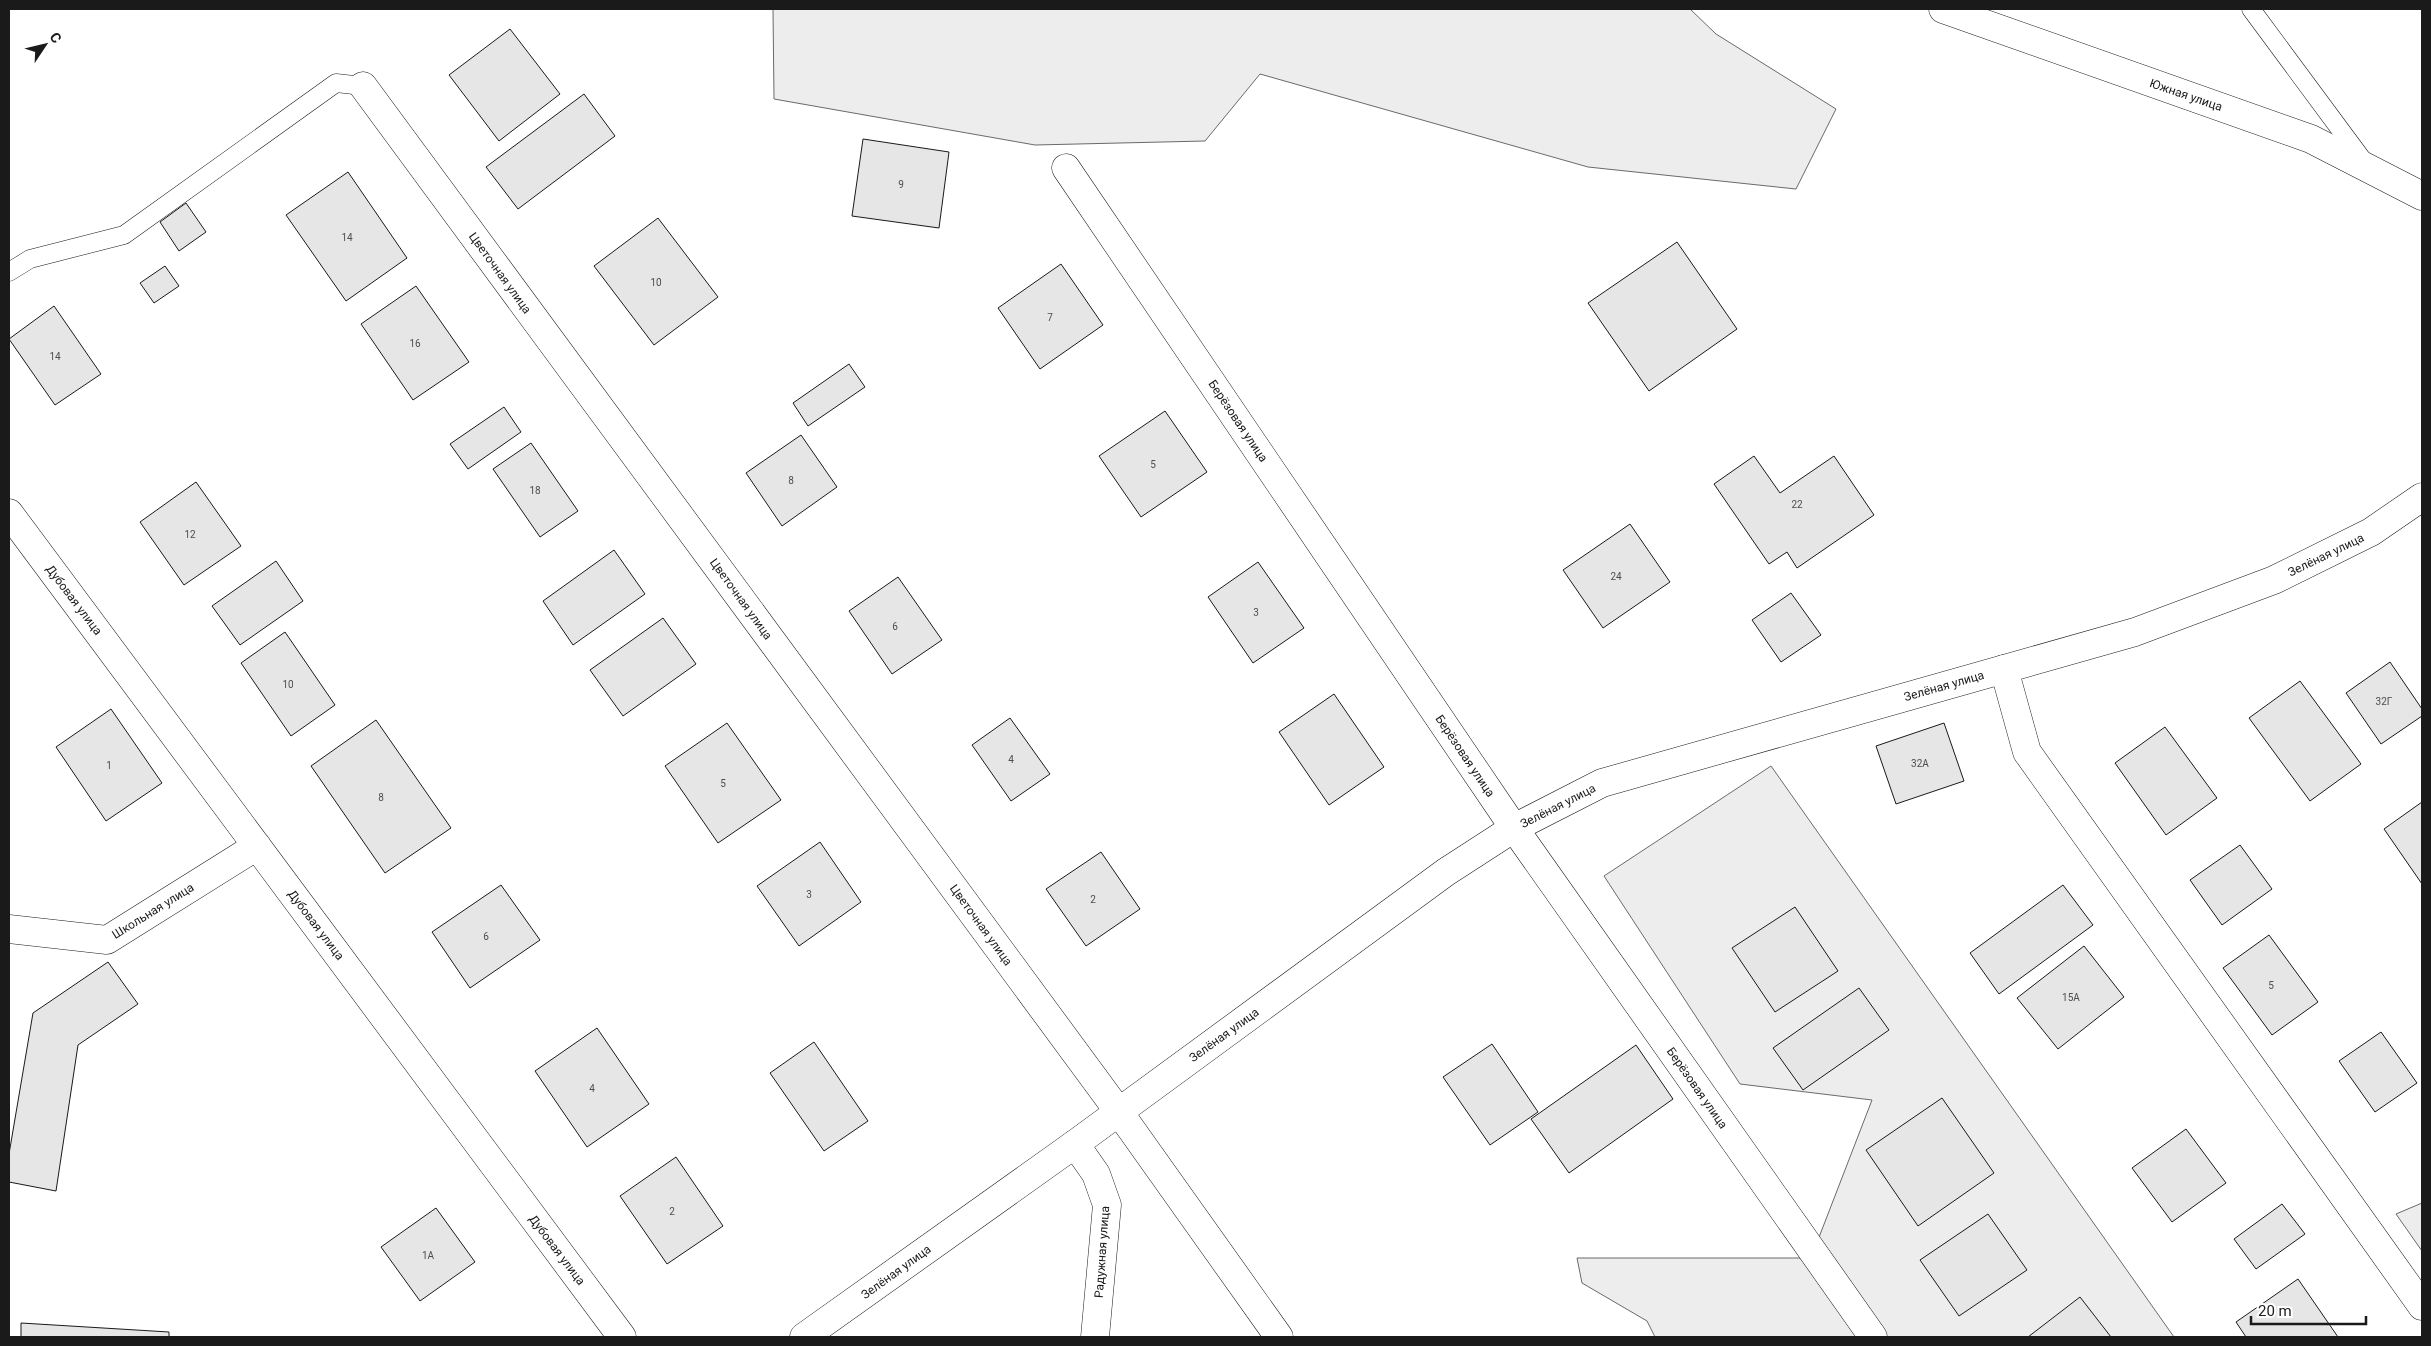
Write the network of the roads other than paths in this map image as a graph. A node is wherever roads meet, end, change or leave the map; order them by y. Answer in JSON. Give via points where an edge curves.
{"nodes":[{"id":1,"x":2251,"y":9,"type":"edge"},
{"id":2,"x":1959,"y":12,"type":"edge"},
{"id":3,"x":362,"y":86,"type":"joint"},
{"id":4,"x":1066,"y":168,"type":"dead end"},
{"id":5,"x":2370,"y":169,"type":"junction"},
{"id":6,"x":2422,"y":196,"type":"edge"},
{"id":7,"x":9,"y":272,"type":"edge"},
{"id":8,"x":2422,"y":497,"type":"edge"},
{"id":9,"x":9,"y":513,"type":"edge"},
{"id":10,"x":2004,"y":669,"type":"junction"},
{"id":11,"x":1514,"y":828,"type":"junction"},
{"id":12,"x":257,"y":846,"type":"junction"},
{"id":13,"x":9,"y":929,"type":"edge"},
{"id":14,"x":1119,"y":1112,"type":"junction"},
{"id":15,"x":1075,"y":1144,"type":"junction"},
{"id":16,"x":2422,"y":1306,"type":"edge"},
{"id":17,"x":622,"y":1337,"type":"edge"},
{"id":18,"x":804,"y":1337,"type":"edge"},
{"id":19,"x":1095,"y":1337,"type":"edge"},
{"id":20,"x":1279,"y":1337,"type":"edge"},
{"id":21,"x":1873,"y":1337,"type":"edge"}],
"edges":[{"from":1,"to":5,"type":"lane"},
{"from":2,"to":5,"type":"street","name":"Южная улица","via":[[2311,139]]},
{"from":3,"to":7,"type":"lane","via":[[336,83],[124,235],[30,259]]},
{"from":3,"to":14,"type":"street","name":"Цветочная улица"},
{"from":4,"to":11,"type":"street","name":"Берёзовая улица"},
{"from":5,"to":6,"type":"street","name":"Южная улица"},
{"from":8,"to":10,"type":"street","name":"Зелёная улица","via":[[2371,532],[2274,580],[2135,632]]},
{"from":9,"to":12,"type":"street","name":"Дубовая улица"},
{"from":10,"to":11,"type":"street","name":"Зелёная улица","via":[[1602,783]]},
{"from":10,"to":16,"type":"street","via":[[2027,752]]},
{"from":11,"to":14,"type":"street","name":"Зелёная улица","via":[[1438,878]]},
{"from":11,"to":21,"type":"street","name":"Берёзовая улица"},
{"from":12,"to":13,"type":"street","name":"Школьная улица","via":[[107,940]]},
{"from":12,"to":17,"type":"street","name":"Дубовая улица"},
{"from":14,"to":15,"type":"street","name":"Зелёная улица"},
{"from":14,"to":20,"type":"street","name":"Цветочная улица"},
{"from":15,"to":18,"type":"street","name":"Зелёная улица"},
{"from":15,"to":19,"type":"street","name":"Радужная улица","via":[[1096,1174],[1107,1205]]}]}
